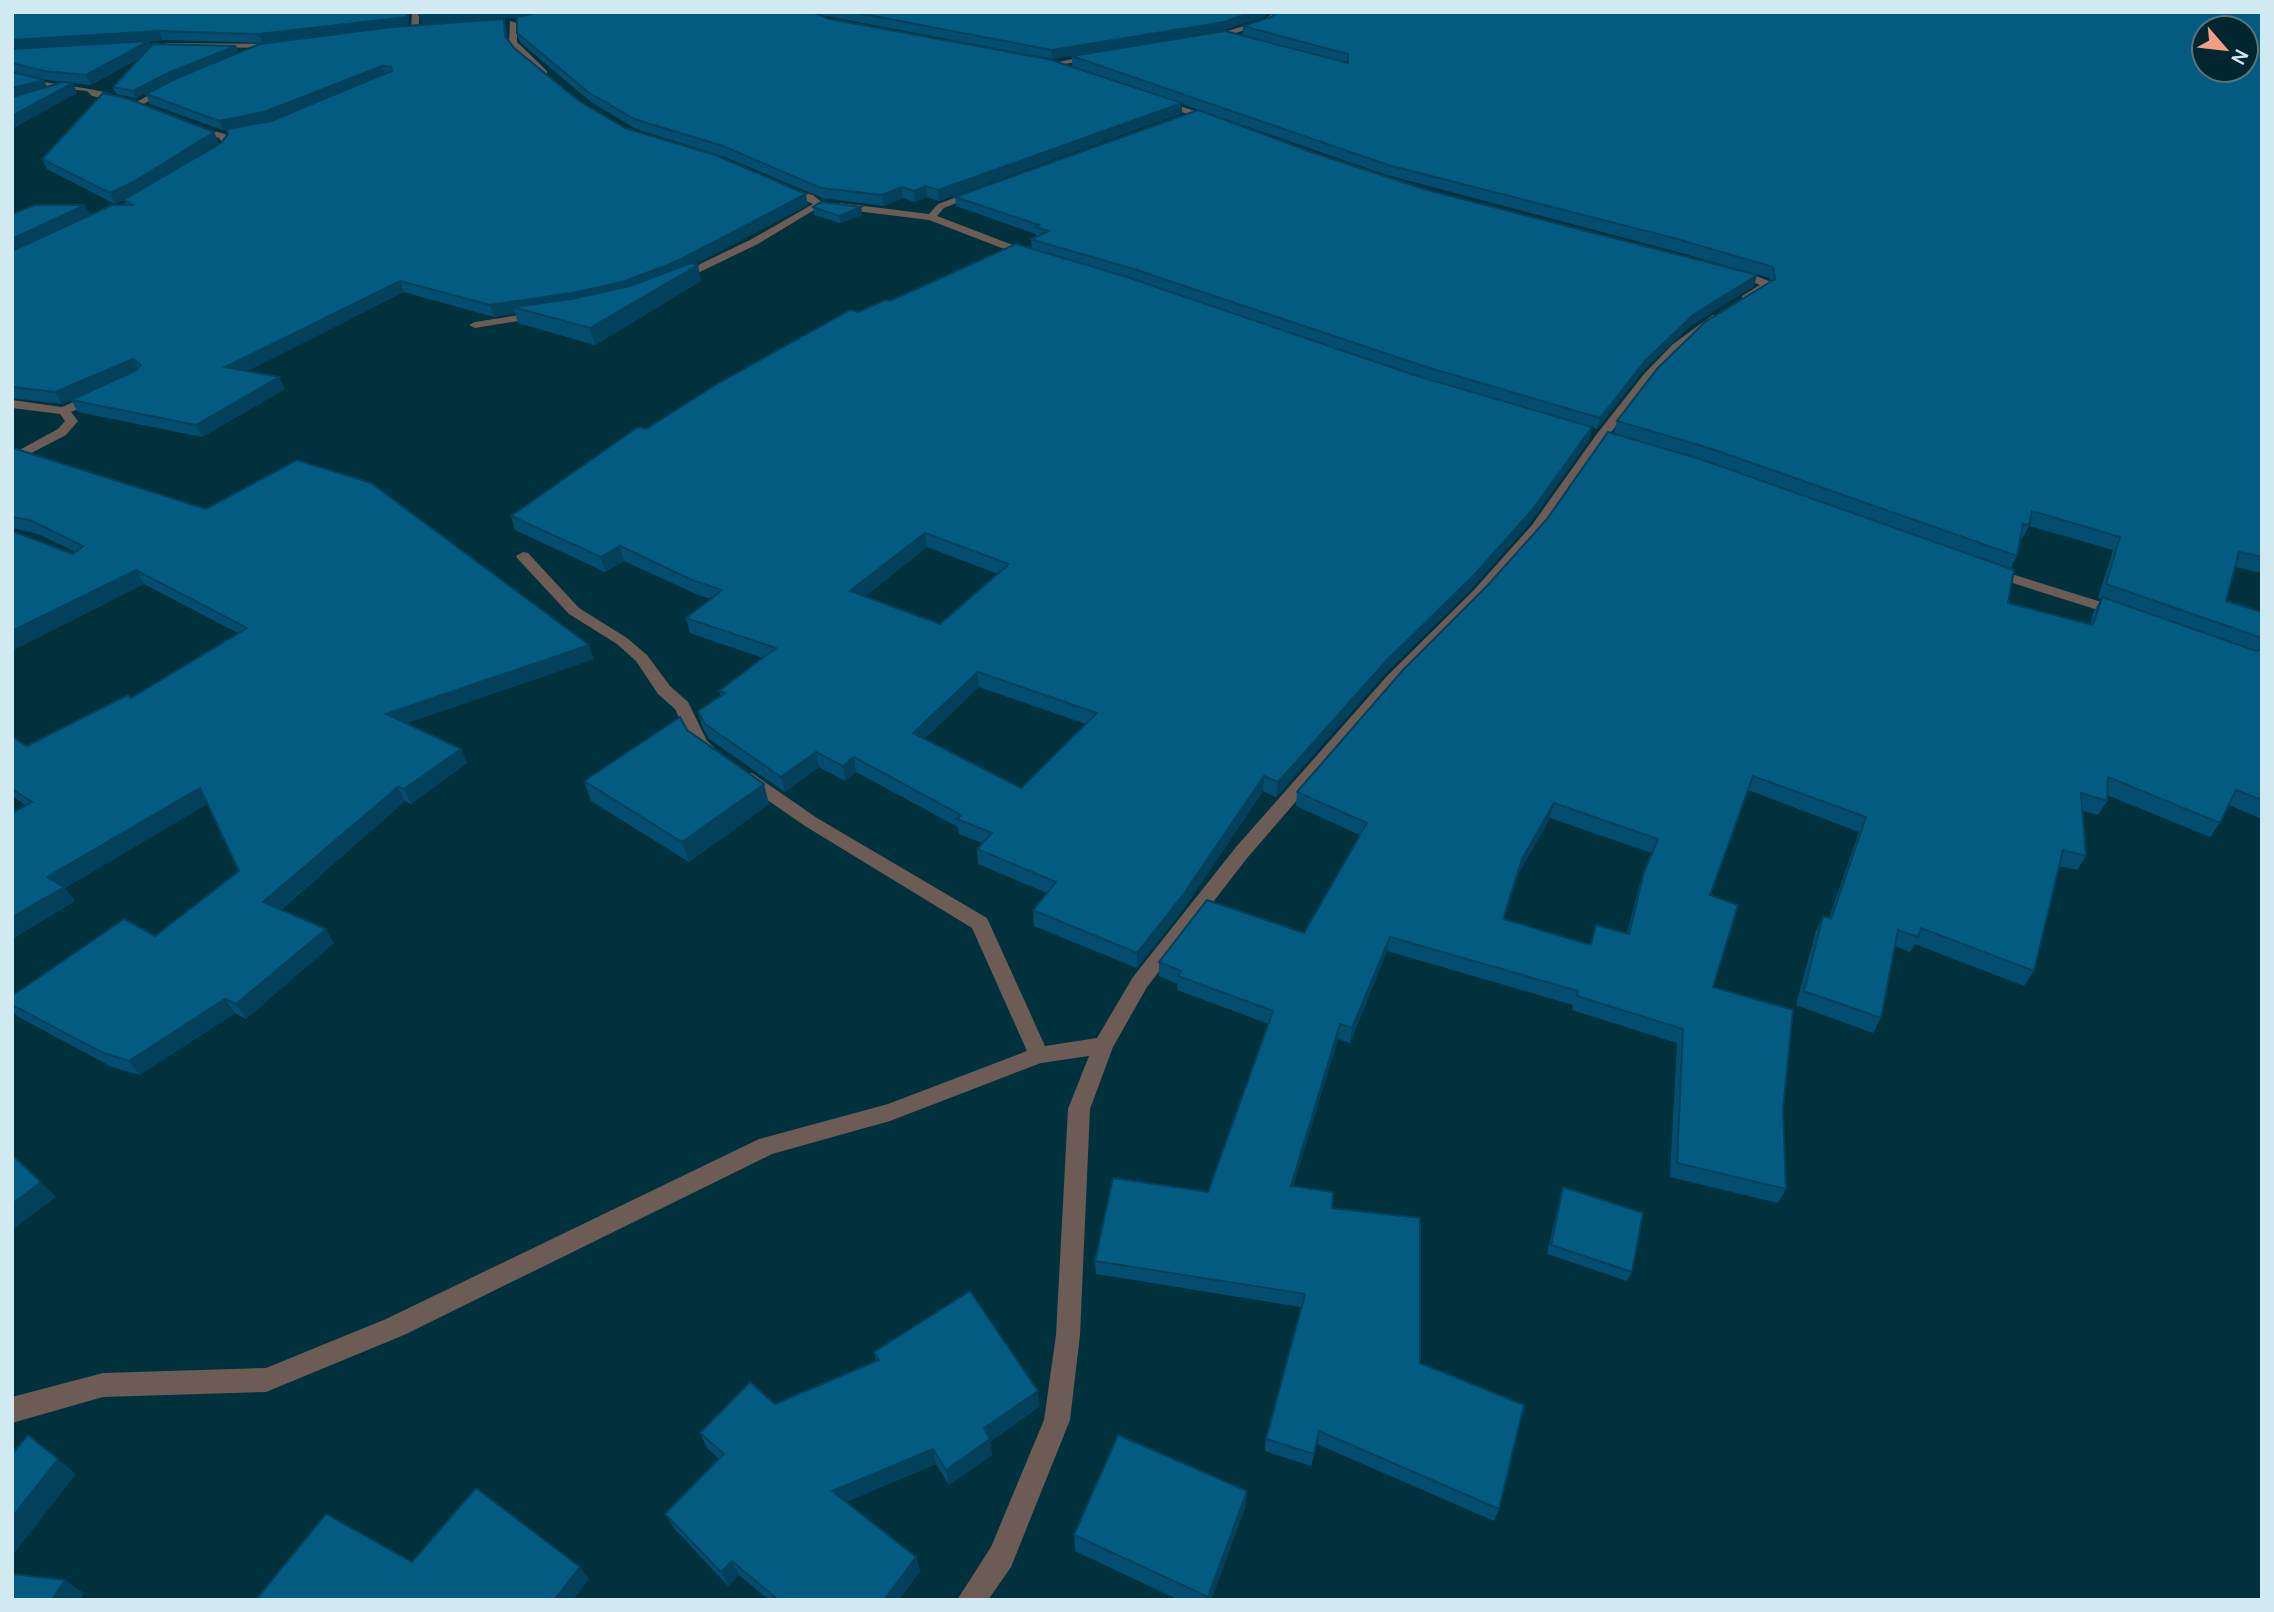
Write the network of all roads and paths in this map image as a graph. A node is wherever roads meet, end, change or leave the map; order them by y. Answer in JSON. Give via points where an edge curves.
{"nodes":[{"id":1,"x":416,"y":12,"type":"edge"},
{"id":2,"x":1280,"y":12,"type":"edge"},
{"id":3,"x":500,"y":24,"type":"edge"},
{"id":4,"x":415,"y":30,"type":"junction"},
{"id":5,"x":426,"y":30,"type":"edge"},
{"id":6,"x":405,"y":31,"type":"edge"},
{"id":7,"x":1225,"y":35,"type":"junction"},
{"id":8,"x":1201,"y":39,"type":"edge"},
{"id":9,"x":1238,"y":39,"type":"edge"},
{"id":10,"x":287,"y":44,"type":"edge"},
{"id":11,"x":151,"y":45,"type":"edge"},
{"id":12,"x":263,"y":48,"type":"junction"},
{"id":13,"x":1101,"y":55,"type":"edge"},
{"id":14,"x":242,"y":58,"type":"edge"},
{"id":15,"x":1037,"y":61,"type":"edge"},
{"id":16,"x":1051,"y":64,"type":"junction"},
{"id":17,"x":1076,"y":73,"type":"edge"},
{"id":18,"x":12,"y":75,"type":"edge"},
{"id":19,"x":177,"y":83,"type":"edge"},
{"id":20,"x":556,"y":83,"type":"edge"},
{"id":21,"x":72,"y":88,"type":"junction"},
{"id":22,"x":48,"y":94,"type":"edge"},
{"id":23,"x":1155,"y":100,"type":"edge"},
{"id":24,"x":137,"y":103,"type":"junction"},
{"id":25,"x":148,"y":108,"type":"edge"},
{"id":26,"x":1198,"y":113,"type":"junction"},
{"id":27,"x":1173,"y":122,"type":"edge"},
{"id":28,"x":1222,"y":123,"type":"edge"},
{"id":29,"x":187,"y":124,"type":"edge"},
{"id":30,"x":234,"y":134,"type":"edge"},
{"id":31,"x":222,"y":136,"type":"junction"},
{"id":32,"x":197,"y":162,"type":"edge"},
{"id":33,"x":770,"y":184,"type":"edge"},
{"id":34,"x":990,"y":188,"type":"edge"},
{"id":35,"x":819,"y":204,"type":"junction"},
{"id":36,"x":931,"y":217,"type":"junction"},
{"id":37,"x":1049,"y":261,"type":"edge"},
{"id":38,"x":1719,"y":267,"type":"edge"},
{"id":39,"x":663,"y":285,"type":"edge"},
{"id":40,"x":1742,"y":301,"type":"edge"},
{"id":41,"x":1731,"y":308,"type":"edge"},
{"id":42,"x":551,"y":314,"type":"edge"},
{"id":43,"x":475,"y":325,"type":"dead end"},
{"id":44,"x":106,"y":392,"type":"edge"},
{"id":45,"x":12,"y":404,"type":"edge"},
{"id":46,"x":64,"y":411,"type":"junction"},
{"id":47,"x":12,"y":459,"type":"edge"},
{"id":48,"x":523,"y":556,"type":"dead end"},
{"id":49,"x":1973,"y":566,"type":"edge"},
{"id":50,"x":2133,"y":617,"type":"edge"},
{"id":51,"x":1103,"y":1045,"type":"junction"},
{"id":52,"x":1039,"y":1055,"type":"junction"},
{"id":53,"x":12,"y":1410,"type":"edge"},
{"id":54,"x":971,"y":1600,"type":"edge"}],
"edges":[{"from":1,"to":4,"type":"street"},
{"from":2,"to":7,"type":"street","via":[[1266,22]]},
{"from":3,"to":20,"type":"street","via":[[518,22],[513,43]]},
{"from":4,"to":5,"type":"street"},
{"from":4,"to":6,"type":"street"},
{"from":7,"to":8,"type":"street"},
{"from":7,"to":9,"type":"street"},
{"from":10,"to":12,"type":"street"},
{"from":11,"to":12,"type":"street"},
{"from":12,"to":14,"type":"street"},
{"from":13,"to":16,"type":"street"},
{"from":15,"to":16,"type":"street"},
{"from":16,"to":17,"type":"street"},
{"from":18,"to":21,"type":"street"},
{"from":19,"to":24,"type":"street"},
{"from":21,"to":22,"type":"street"},
{"from":21,"to":24,"type":"street"},
{"from":23,"to":26,"type":"street"},
{"from":24,"to":25,"type":"street"},
{"from":26,"to":27,"type":"street"},
{"from":26,"to":28,"type":"street"},
{"from":29,"to":31,"type":"street"},
{"from":30,"to":31,"type":"street"},
{"from":31,"to":32,"type":"street","via":[[226,142],[221,149]]},
{"from":33,"to":35,"type":"street"},
{"from":34,"to":36,"type":"street","via":[[941,206]]},
{"from":35,"to":36,"type":"street"},
{"from":35,"to":39,"type":"street","via":[[754,242]]},
{"from":36,"to":37,"type":"street"},
{"from":38,"to":40,"type":"street","via":[[1766,282]]},
{"from":41,"to":51,"type":"street","via":[[1677,346],[1648,377],[1537,527],[1393,680],[1242,852],[1140,982]]},
{"from":42,"to":43,"type":"street"},
{"from":44,"to":46,"type":"street"},
{"from":45,"to":46,"type":"street"},
{"from":46,"to":47,"type":"street","via":[[72,421],[62,432]]},
{"from":48,"to":52,"type":"street","via":[[575,611],[642,658],[659,684],[682,705],[700,744],[811,822],[980,923]]},
{"from":49,"to":50,"type":"street"},
{"from":51,"to":52,"type":"street"},
{"from":51,"to":54,"type":"street","via":[[1079,1109],[1068,1335],[1057,1420],[1001,1558]]},
{"from":52,"to":53,"type":"street","via":[[890,1112],[767,1146],[395,1327],[266,1380],[103,1385]]}]}
